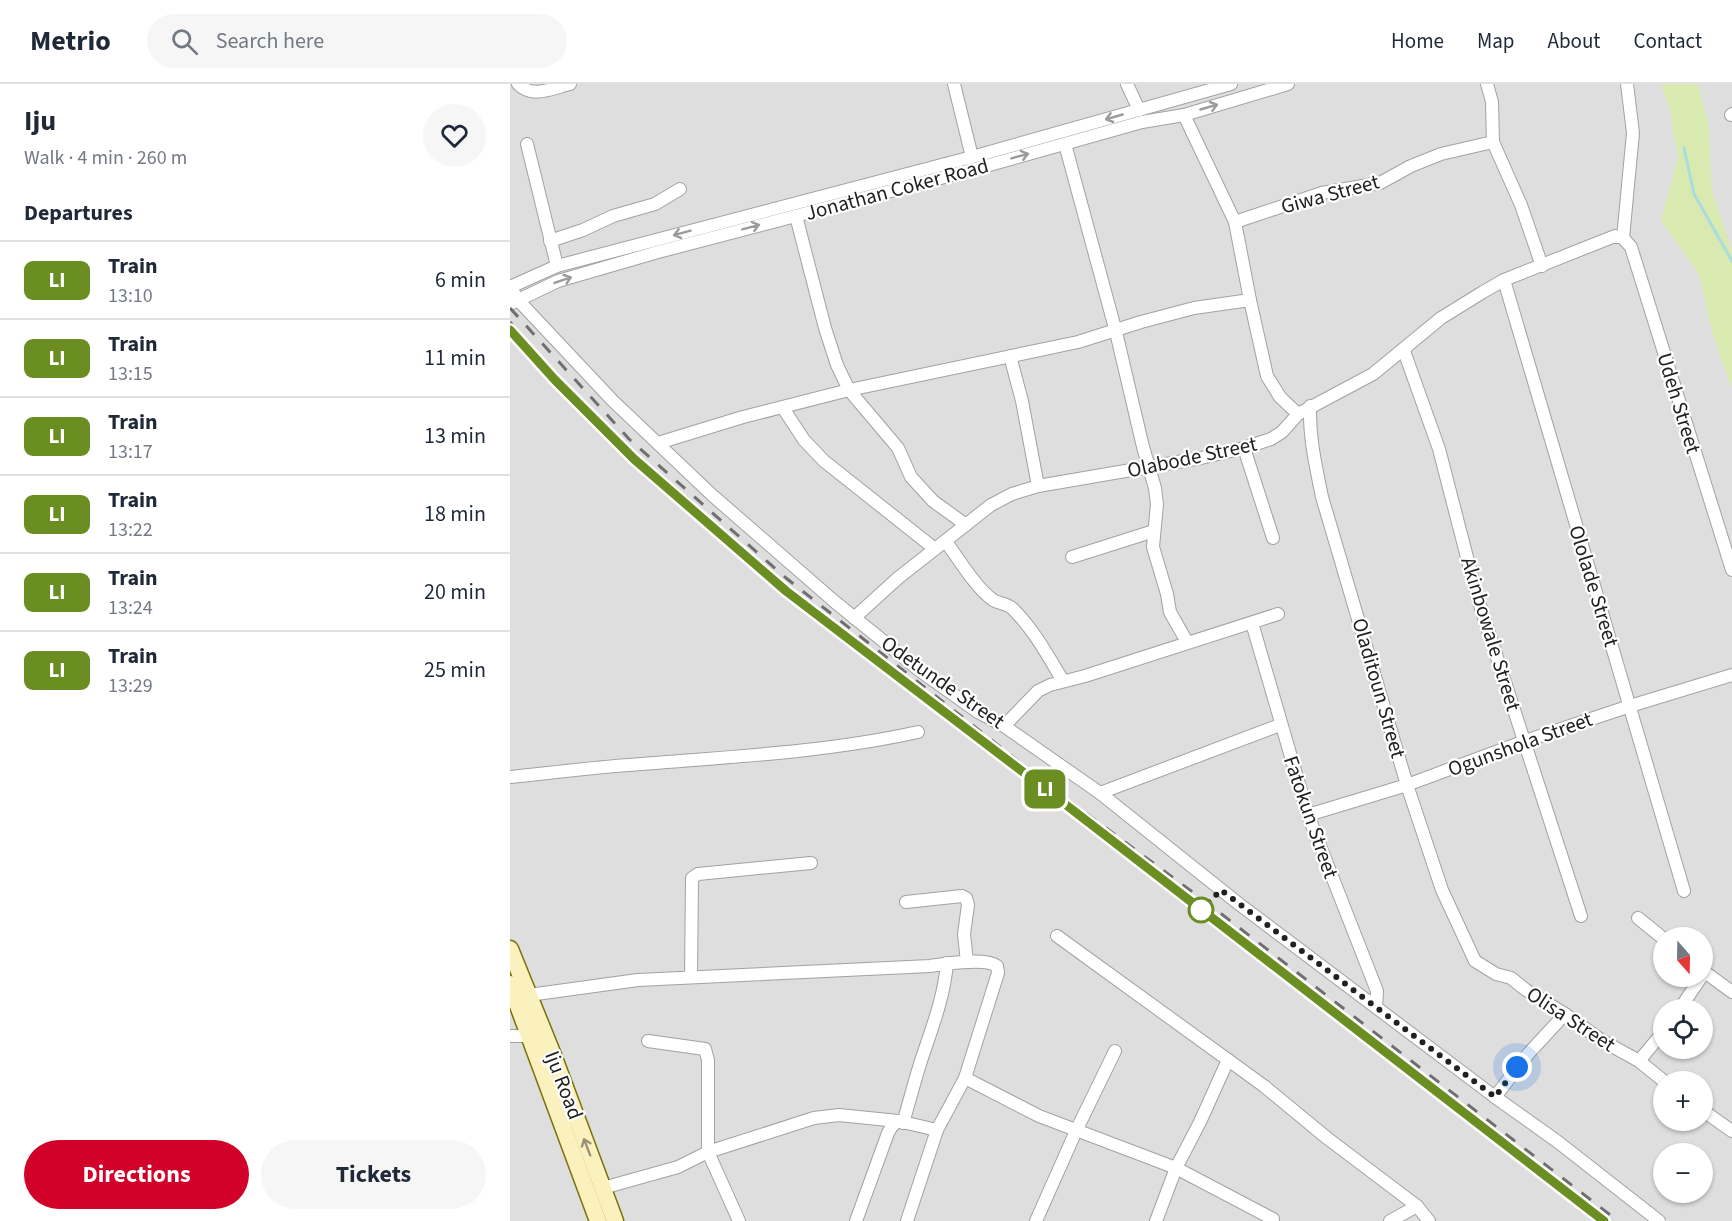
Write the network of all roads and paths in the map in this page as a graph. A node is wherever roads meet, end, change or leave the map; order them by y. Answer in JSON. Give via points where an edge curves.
{"nodes":[{"id":1,"x":518,"y":84,"type":"edge"},
{"id":2,"x":570,"y":84,"type":"edge"},
{"id":3,"x":954,"y":84,"type":"edge"},
{"id":4,"x":1127,"y":84,"type":"edge"},
{"id":5,"x":1231,"y":84,"type":"edge"},
{"id":6,"x":1288,"y":84,"type":"edge"},
{"id":7,"x":1487,"y":84,"type":"edge"},
{"id":8,"x":1627,"y":84,"type":"edge"},
{"id":9,"x":1139,"y":110,"type":"junction"},
{"id":10,"x":1184,"y":115,"type":"junction"},
{"id":11,"x":1493,"y":142,"type":"junction"},
{"id":12,"x":527,"y":144,"type":"dead end"},
{"id":13,"x":1065,"y":144,"type":"junction"},
{"id":14,"x":972,"y":157,"type":"junction"},
{"id":15,"x":680,"y":189,"type":"dead end"},
{"id":16,"x":796,"y":216,"type":"junction"},
{"id":17,"x":1235,"y":222,"type":"junction"},
{"id":18,"x":1623,"y":238,"type":"junction"},
{"id":19,"x":550,"y":241,"type":"junction"},
{"id":20,"x":557,"y":266,"type":"junction"},
{"id":21,"x":1542,"y":266,"type":"junction"},
{"id":22,"x":1504,"y":280,"type":"junction"},
{"id":23,"x":510,"y":286,"type":"edge"},
{"id":24,"x":1250,"y":300,"type":"junction"},
{"id":25,"x":514,"y":302,"type":"edge"},
{"id":26,"x":1116,"y":332,"type":"junction"},
{"id":27,"x":1404,"y":351,"type":"junction"},
{"id":28,"x":1010,"y":356,"type":"junction"},
{"id":29,"x":849,"y":390,"type":"junction"},
{"id":30,"x":1310,"y":406,"type":"junction"},
{"id":31,"x":783,"y":408,"type":"junction"},
{"id":32,"x":1298,"y":414,"type":"junction"},
{"id":33,"x":658,"y":443,"type":"junction"},
{"id":34,"x":1244,"y":448,"type":"junction"},
{"id":35,"x":1149,"y":467,"type":"junction"},
{"id":36,"x":1038,"y":486,"type":"junction"},
{"id":37,"x":966,"y":525,"type":"junction"},
{"id":38,"x":1154,"y":531,"type":"junction"},
{"id":39,"x":1274,"y":538,"type":"dead end"},
{"id":40,"x":946,"y":542,"type":"junction"},
{"id":41,"x":935,"y":549,"type":"junction"},
{"id":42,"x":1072,"y":557,"type":"dead end"},
{"id":43,"x":1732,"y":570,"type":"edge"},
{"id":44,"x":1278,"y":614,"type":"dead end"},
{"id":45,"x":854,"y":618,"type":"junction"},
{"id":46,"x":1252,"y":623,"type":"junction"},
{"id":47,"x":1187,"y":642,"type":"junction"},
{"id":48,"x":1732,"y":675,"type":"edge"},
{"id":49,"x":1064,"y":681,"type":"junction"},
{"id":50,"x":1630,"y":706,"type":"junction"},
{"id":51,"x":1280,"y":724,"type":"junction"},
{"id":52,"x":1004,"y":726,"type":"junction"},
{"id":53,"x":918,"y":732,"type":"dead end"},
{"id":54,"x":1525,"y":741,"type":"junction"},
{"id":55,"x":510,"y":777,"type":"edge"},
{"id":56,"x":1407,"y":785,"type":"junction"},
{"id":57,"x":1100,"y":794,"type":"junction"},
{"id":58,"x":1308,"y":815,"type":"junction"},
{"id":59,"x":811,"y":863,"type":"dead end"},
{"id":60,"x":1684,"y":891,"type":"dead end"},
{"id":61,"x":906,"y":902,"type":"dead end"},
{"id":62,"x":1581,"y":916,"type":"dead end"},
{"id":63,"x":1638,"y":918,"type":"dead end"},
{"id":64,"x":1653,"y":930,"type":"edge"},
{"id":65,"x":1057,"y":936,"type":"dead end"},
{"id":66,"x":510,"y":949,"type":"edge"},
{"id":67,"x":967,"y":962,"type":"junction"},
{"id":68,"x":1475,"y":962,"type":"joint"},
{"id":69,"x":948,"y":963,"type":"junction"},
{"id":70,"x":691,"y":977,"type":"junction"},
{"id":71,"x":1713,"y":981,"type":"edge"},
{"id":72,"x":510,"y":984,"type":"edge"},
{"id":73,"x":1732,"y":993,"type":"edge"},
{"id":74,"x":529,"y":995,"type":"junction"},
{"id":75,"x":1376,"y":1007,"type":"junction"},
{"id":76,"x":1565,"y":1014,"type":"junction"},
{"id":77,"x":510,"y":1036,"type":"edge"},
{"id":78,"x":529,"y":1036,"type":"junction"},
{"id":79,"x":648,"y":1041,"type":"dead end"},
{"id":80,"x":1653,"y":1044,"type":"edge"},
{"id":81,"x":1115,"y":1051,"type":"dead end"},
{"id":82,"x":1228,"y":1060,"type":"junction"},
{"id":83,"x":1639,"y":1061,"type":"junction"},
{"id":84,"x":1653,"y":1072,"type":"edge"},
{"id":85,"x":965,"y":1078,"type":"junction"},
{"id":86,"x":1495,"y":1097,"type":"junction"},
{"id":87,"x":1713,"y":1118,"type":"edge"},
{"id":88,"x":901,"y":1122,"type":"junction"},
{"id":89,"x":937,"y":1130,"type":"junction"},
{"id":90,"x":1076,"y":1131,"type":"junction"},
{"id":91,"x":1732,"y":1131,"type":"edge"},
{"id":92,"x":708,"y":1152,"type":"junction"},
{"id":93,"x":1176,"y":1168,"type":"junction"},
{"id":94,"x":603,"y":1188,"type":"junction"},
{"id":95,"x":1417,"y":1206,"type":"junction"},
{"id":96,"x":1273,"y":1219,"type":"dead end"},
{"id":97,"x":598,"y":1221,"type":"edge"},
{"id":98,"x":615,"y":1221,"type":"edge"},
{"id":99,"x":739,"y":1221,"type":"edge"},
{"id":100,"x":856,"y":1221,"type":"edge"},
{"id":101,"x":907,"y":1221,"type":"edge"},
{"id":102,"x":1036,"y":1221,"type":"edge"},
{"id":103,"x":1156,"y":1221,"type":"edge"},
{"id":104,"x":1390,"y":1221,"type":"edge"},
{"id":105,"x":1429,"y":1221,"type":"edge"},
{"id":106,"x":1659,"y":1221,"type":"edge"}],
"edges":[{"from":1,"to":2,"type":"street","via":[[535,93]]},
{"from":3,"to":14,"type":"street"},
{"from":4,"to":9,"type":"street"},
{"from":5,"to":9,"type":"street","name":"Jonathan Coker Road"},
{"from":10,"to":6,"type":"street","name":"Jonathan Coker Road","one_way":true},
{"from":7,"to":11,"type":"street","via":[[1492,102]]},
{"from":8,"to":18,"type":"street","via":[[1633,133]]},
{"from":9,"to":14,"type":"street","name":"Jonathan Coker Road","one_way":true},
{"from":10,"to":13,"type":"street","name":"Jonathan Coker Road","via":[[1142,122]]},
{"from":10,"to":17,"type":"street"},
{"from":11,"to":17,"type":"street","name":"Giwa Street","via":[[1441,154],[1380,183],[1322,193]]},
{"from":11,"to":21,"type":"street"},
{"from":12,"to":19,"type":"street"},
{"from":16,"to":13,"type":"street","name":"Jonathan Coker Road","one_way":true},
{"from":13,"to":26,"type":"street"},
{"from":14,"to":20,"type":"street","name":"Jonathan Coker Road","one_way":true},
{"from":15,"to":19,"type":"street","via":[[655,204]]},
{"from":25,"to":16,"type":"street","name":"Jonathan Coker Road","one_way":true,"via":[[558,281]]},
{"from":16,"to":29,"type":"street","via":[[825,328]]},
{"from":17,"to":24,"type":"street"},
{"from":18,"to":21,"type":"street","name":"Olabode Street","via":[[1615,236]]},
{"from":18,"to":43,"type":"street","name":"Udeh Street","via":[[1631,247]]},
{"from":19,"to":20,"type":"street"},
{"from":20,"to":23,"type":"street","name":"Jonathan Coker Road"},
{"from":21,"to":22,"type":"street","name":"Olabode Street"},
{"from":22,"to":27,"type":"street","name":"Olabode Street","via":[[1441,318]]},
{"from":22,"to":50,"type":"street","name":"Ololade Street"},
{"from":23,"to":25,"type":"street","name":"Odetunde Street"},
{"from":24,"to":26,"type":"street","via":[[1194,308]]},
{"from":24,"to":32,"type":"street","via":[[1267,376],[1280,397]]},
{"from":25,"to":33,"type":"street","name":"Odetunde Street"},
{"from":26,"to":28,"type":"street"},
{"from":26,"to":35,"type":"street"},
{"from":27,"to":30,"type":"street","name":"Olabode Street","via":[[1373,374]]},
{"from":27,"to":54,"type":"street","name":"Akinbowale Street","via":[[1439,449],[1476,597]]},
{"from":28,"to":29,"type":"street"},
{"from":28,"to":36,"type":"street"},
{"from":29,"to":31,"type":"street"},
{"from":29,"to":37,"type":"street","via":[[898,448],[911,477],[933,501]]},
{"from":30,"to":32,"type":"street","name":"Olabode Street"},
{"from":30,"to":56,"type":"street","name":"Oladitoun Street","via":[[1309,428],[1322,497]]},
{"from":31,"to":33,"type":"street"},
{"from":31,"to":41,"type":"street","via":[[804,440],[824,460]]},
{"from":32,"to":34,"type":"street","name":"Olabode Street","via":[[1271,440]]},
{"from":33,"to":45,"type":"street","name":"Odetunde Street"},
{"from":34,"to":35,"type":"street","name":"Olabode Street"},
{"from":34,"to":39,"type":"street"},
{"from":35,"to":36,"type":"street","name":"Olabode Street"},
{"from":35,"to":38,"type":"street","via":[[1157,504]]},
{"from":36,"to":37,"type":"street","name":"Olabode Street","via":[[991,505]]},
{"from":37,"to":40,"type":"street","name":"Olabode Street"},
{"from":38,"to":42,"type":"street"},
{"from":38,"to":47,"type":"street","via":[[1153,547],[1170,612]]},
{"from":40,"to":41,"type":"street","name":"Olabode Street"},
{"from":40,"to":49,"type":"street","via":[[984,592],[1012,608]]},
{"from":41,"to":45,"type":"street","name":"Olabode Street"},
{"from":44,"to":46,"type":"street"},
{"from":45,"to":52,"type":"street","name":"Odetunde Street","via":[[919,670]]},
{"from":46,"to":47,"type":"street"},
{"from":46,"to":51,"type":"street","name":"Fatokun Street"},
{"from":47,"to":49,"type":"street"},
{"from":48,"to":50,"type":"street","name":"Ogunshola Street"},
{"from":49,"to":52,"type":"street","via":[[1038,691]]},
{"from":50,"to":54,"type":"street","name":"Ogunshola Street"},
{"from":50,"to":60,"type":"street","name":"Ololade Street"},
{"from":51,"to":57,"type":"street"},
{"from":51,"to":58,"type":"street","name":"Fatokun Street"},
{"from":52,"to":57,"type":"street","name":"Odetunde Street"},
{"from":53,"to":55,"type":"street","via":[[769,754]]},
{"from":54,"to":56,"type":"street","name":"Ogunshola Street"},
{"from":54,"to":62,"type":"street","name":"Akinbowale Street"},
{"from":56,"to":58,"type":"street","name":"Ogunshola Street"},
{"from":56,"to":68,"type":"street","name":"Oladitoun Street","via":[[1442,890]]},
{"from":57,"to":75,"type":"street","name":"Odetunde Street"},
{"from":58,"to":75,"type":"street","name":"Fatokun Street","via":[[1377,991]]},
{"from":59,"to":70,"type":"street","via":[[698,874],[692,878]]},
{"from":61,"to":67,"type":"street","via":[[966,898]]},
{"from":63,"to":64,"type":"street"},
{"from":65,"to":82,"type":"street"},
{"from":66,"to":74,"type":"main road","name":"Iju Road"},
{"from":67,"to":69,"type":"street"},
{"from":67,"to":85,"type":"street","via":[[992,962],[998,966],[998,973]]},
{"from":68,"to":76,"type":"street","name":"Olisa Street","via":[[1511,978]]},
{"from":69,"to":70,"type":"street"},
{"from":69,"to":88,"type":"street","via":[[939,1011]]},
{"from":70,"to":74,"type":"street"},
{"from":71,"to":73,"type":"street"},
{"from":72,"to":78,"type":"main road","name":"Iju Road"},
{"from":94,"to":74,"type":"main road","name":"Iju Road","one_way":true},
{"from":75,"to":86,"type":"street","name":"Odetunde Street"},
{"from":76,"to":83,"type":"street","name":"Olisa Street"},
{"from":76,"to":86,"type":"street","via":[[1528,1053]]},
{"from":77,"to":78,"type":"street"},
{"from":78,"to":97,"type":"main road","name":"Iju Road"},
{"from":79,"to":92,"type":"street","via":[[705,1049]]},
{"from":80,"to":83,"type":"street"},
{"from":81,"to":90,"type":"street"},
{"from":82,"to":93,"type":"street"},
{"from":82,"to":95,"type":"street"},
{"from":83,"to":84,"type":"street","name":"Olisa Street"},
{"from":85,"to":89,"type":"street"},
{"from":85,"to":90,"type":"street"},
{"from":86,"to":106,"type":"street","name":"Odetunde Street"},
{"from":87,"to":91,"type":"street"},
{"from":88,"to":89,"type":"street"},
{"from":88,"to":92,"type":"street","via":[[839,1115],[814,1118]]},
{"from":88,"to":100,"type":"street","via":[[888,1133]]},
{"from":89,"to":101,"type":"street"},
{"from":90,"to":93,"type":"street"},
{"from":90,"to":102,"type":"street"},
{"from":92,"to":94,"type":"street","via":[[678,1167]]},
{"from":92,"to":99,"type":"street"},
{"from":93,"to":96,"type":"street"},
{"from":93,"to":103,"type":"street"},
{"from":94,"to":98,"type":"main road","name":"Iju Road"},
{"from":95,"to":104,"type":"street"},
{"from":95,"to":105,"type":"street"}]}
